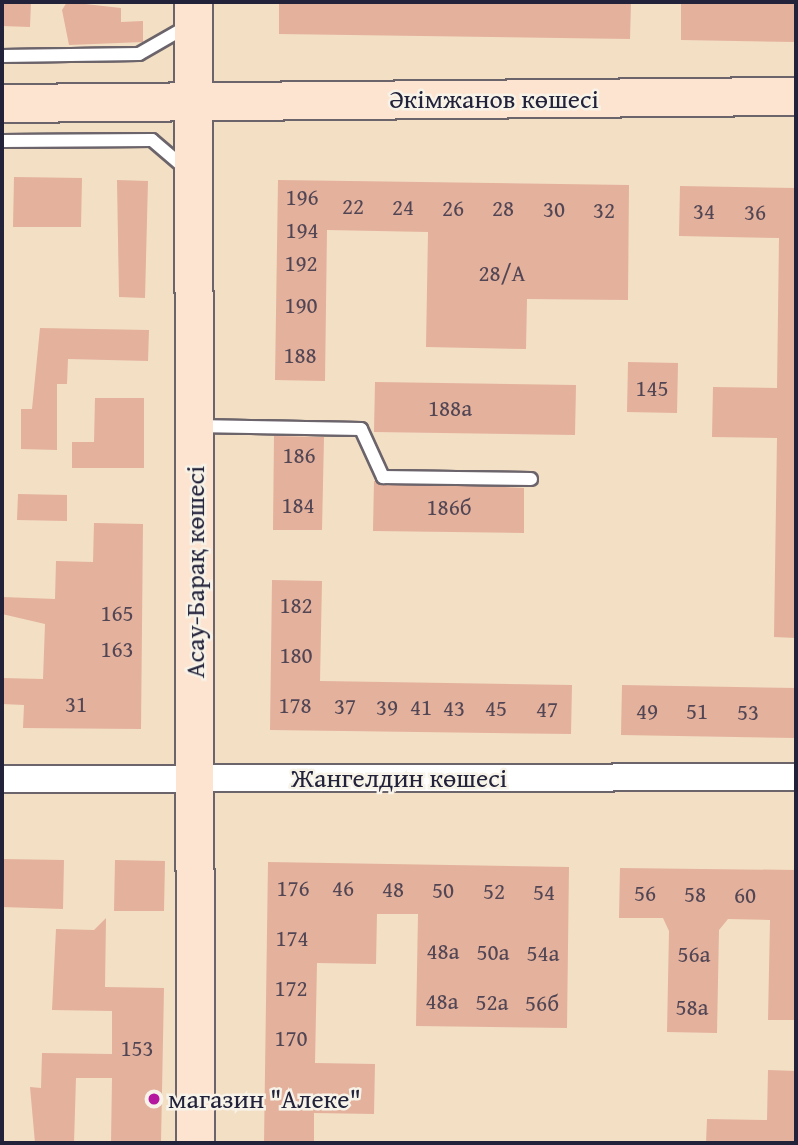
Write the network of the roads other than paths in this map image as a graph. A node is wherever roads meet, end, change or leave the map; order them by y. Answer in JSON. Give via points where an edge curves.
{"nodes":[{"id":1,"x":193,"y":10,"type":"edge"},
{"id":2,"x":2,"y":56,"type":"edge"},
{"id":3,"x":796,"y":96,"type":"edge"},
{"id":4,"x":192,"y":101,"type":"junction"},
{"id":5,"x":2,"y":103,"type":"edge"},
{"id":6,"x":2,"y":141,"type":"edge"},
{"id":7,"x":193,"y":177,"type":"junction"},
{"id":8,"x":195,"y":426,"type":"junction"},
{"id":9,"x":531,"y":479,"type":"dead end"},
{"id":10,"x":796,"y":777,"type":"edge"},
{"id":11,"x":2,"y":779,"type":"edge"},
{"id":12,"x":195,"y":779,"type":"junction"},
{"id":13,"x":195,"y":1143,"type":"edge"}],
"edges":[{"from":1,"to":2,"type":"lane","via":[[177,37],[139,54]]},
{"from":1,"to":4,"type":"street","name":"Асау-Барақ көшесі"},
{"from":3,"to":4,"type":"street","name":"Әкімжанов көшесі"},
{"from":4,"to":5,"type":"street","name":"Әкімжанов көшесі"},
{"from":4,"to":7,"type":"street","name":"Асау-Барақ көшесі"},
{"from":6,"to":7,"type":"lane","via":[[152,140]]},
{"from":7,"to":8,"type":"street","name":"Асау-Барақ көшесі"},
{"from":8,"to":9,"type":"lane","via":[[361,429],[383,477]]},
{"from":8,"to":12,"type":"street","name":"Асау-Барақ көшесі"},
{"from":10,"to":12,"type":"street","name":"Жангелдин көшесі"},
{"from":11,"to":12,"type":"street","name":"Жангелдин көшесі"},
{"from":12,"to":13,"type":"street","name":"Асау-Барақ көшесі"}]}
